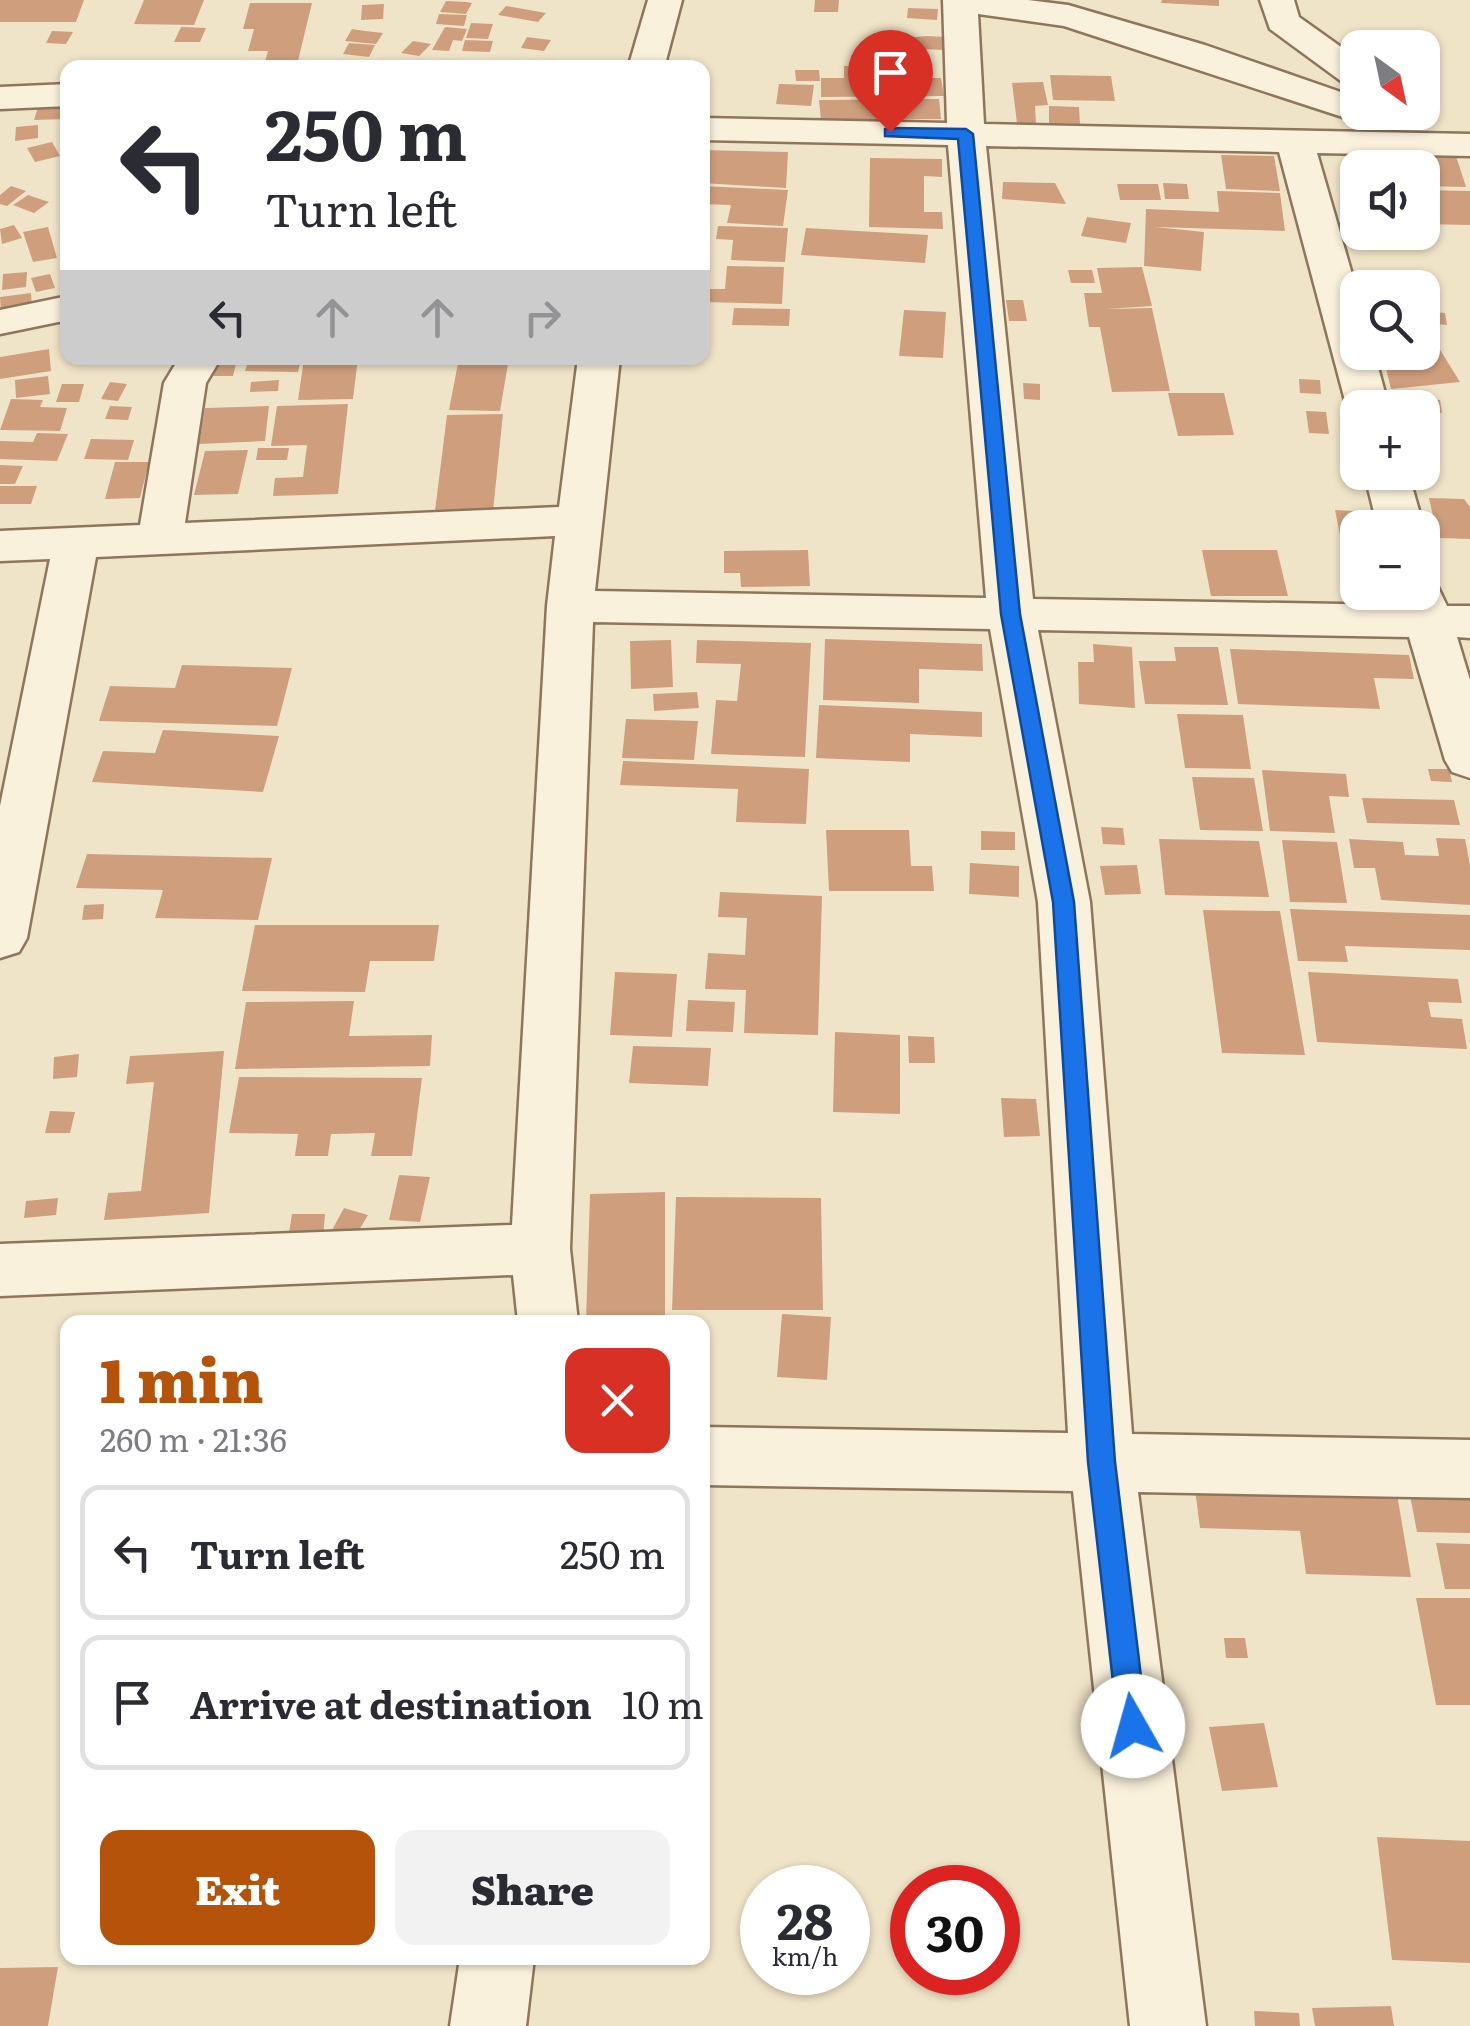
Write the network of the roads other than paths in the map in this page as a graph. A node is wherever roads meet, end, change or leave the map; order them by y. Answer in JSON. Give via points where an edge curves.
{"nodes":[{"id":1,"x":665,"y":0,"type":"edge"},
{"id":2,"x":960,"y":0,"type":"edge"},
{"id":3,"x":1277,"y":0,"type":"edge"},
{"id":4,"x":648,"y":60,"type":"edge"},
{"id":5,"x":1340,"y":63,"type":"edge"},
{"id":6,"x":60,"y":94,"type":"edge"},
{"id":7,"x":0,"y":98,"type":"edge"},
{"id":8,"x":1340,"y":105,"type":"edge"},
{"id":9,"x":710,"y":129,"type":"edge"},
{"id":10,"x":1416,"y":130,"type":"edge"},
{"id":11,"x":1438,"y":130,"type":"edge"},
{"id":12,"x":966,"y":134,"type":"junction"},
{"id":13,"x":1295,"y":140,"type":"junction"},
{"id":14,"x":1462,"y":145,"type":"edge"},
{"id":15,"x":60,"y":310,"type":"edge"},
{"id":16,"x":0,"y":322,"type":"edge"},
{"id":17,"x":196,"y":365,"type":"edge"},
{"id":18,"x":598,"y":365,"type":"edge"},
{"id":19,"x":1363,"y":390,"type":"edge"},
{"id":20,"x":577,"y":521,"type":"junction"},
{"id":21,"x":160,"y":540,"type":"junction"},
{"id":22,"x":76,"y":543,"type":"junction"},
{"id":23,"x":0,"y":546,"type":"edge"},
{"id":24,"x":570,"y":606,"type":"junction"},
{"id":25,"x":1438,"y":612,"type":"edge"},
{"id":26,"x":1010,"y":614,"type":"junction"},
{"id":27,"x":1470,"y":760,"type":"edge"},
{"id":28,"x":0,"y":938,"type":"edge"},
{"id":29,"x":540,"y":1249,"type":"junction"},
{"id":30,"x":0,"y":1270,"type":"edge"},
{"id":31,"x":547,"y":1315,"type":"edge"},
{"id":32,"x":710,"y":1456,"type":"edge"},
{"id":33,"x":1102,"y":1462,"type":"junction"},
{"id":34,"x":1470,"y":1469,"type":"edge"},
{"id":35,"x":496,"y":1965,"type":"edge"},
{"id":36,"x":488,"y":2026,"type":"edge"},
{"id":37,"x":1168,"y":2026,"type":"edge"}],
"edges":[{"from":1,"to":4,"type":"street"},
{"from":2,"to":8,"type":"street","via":[[1068,16]]},
{"from":2,"to":12,"type":"street"},
{"from":3,"to":5,"type":"street","via":[[1282,22]]},
{"from":6,"to":7,"type":"street"},
{"from":9,"to":12,"type":"street"},
{"from":10,"to":14,"type":"street"},
{"from":11,"to":14,"type":"street"},
{"from":12,"to":13,"type":"street"},
{"from":12,"to":26,"type":"street"},
{"from":13,"to":14,"type":"street"},
{"from":13,"to":19,"type":"street"},
{"from":15,"to":16,"type":"street"},
{"from":17,"to":21,"type":"street","via":[[184,383]]},
{"from":18,"to":20,"type":"street"},
{"from":20,"to":21,"type":"street"},
{"from":20,"to":24,"type":"street"},
{"from":21,"to":22,"type":"street"},
{"from":22,"to":23,"type":"street"},
{"from":22,"to":28,"type":"street"},
{"from":24,"to":26,"type":"street"},
{"from":24,"to":29,"type":"street"},
{"from":25,"to":26,"type":"street"},
{"from":25,"to":27,"type":"street"},
{"from":26,"to":33,"type":"street","via":[[1064,902]]},
{"from":29,"to":30,"type":"street"},
{"from":29,"to":31,"type":"street"},
{"from":32,"to":33,"type":"street"},
{"from":33,"to":34,"type":"street"},
{"from":33,"to":37,"type":"street"},
{"from":35,"to":36,"type":"street"}]}
